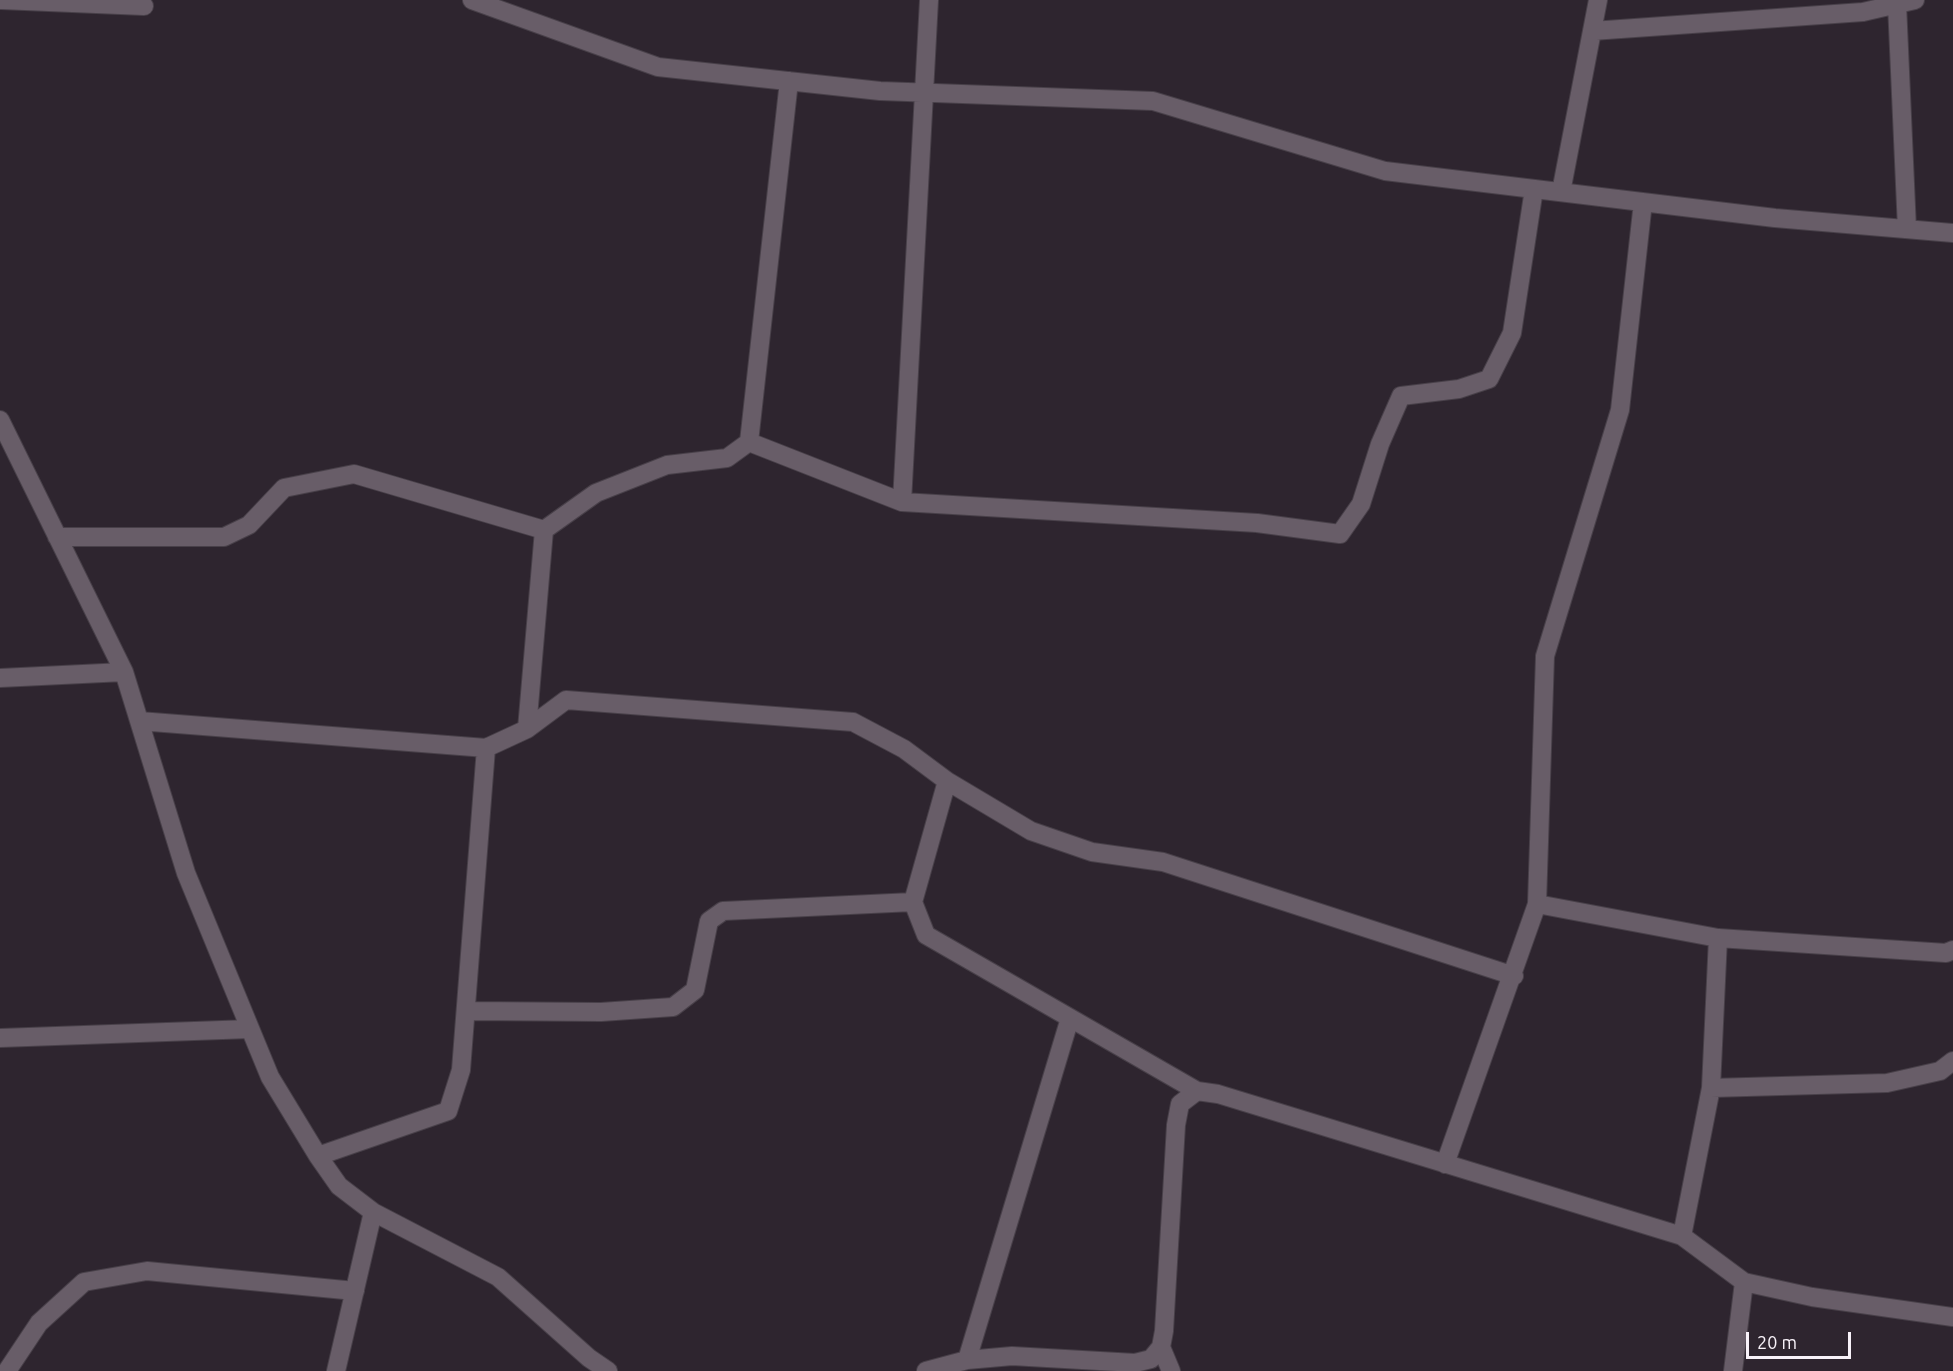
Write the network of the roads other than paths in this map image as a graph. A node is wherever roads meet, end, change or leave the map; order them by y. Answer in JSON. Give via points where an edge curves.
{"nodes":[{"id":1,"x":1,"y":0,"type":"edge"},
{"id":2,"x":472,"y":0,"type":"edge"},
{"id":3,"x":929,"y":0,"type":"edge"},
{"id":4,"x":1598,"y":0,"type":"edge"},
{"id":5,"x":1915,"y":0,"type":"edge"},
{"id":6,"x":1897,"y":4,"type":"junction"},
{"id":7,"x":144,"y":6,"type":"dead end"},
{"id":8,"x":1592,"y":31,"type":"junction"},
{"id":9,"x":789,"y":81,"type":"junction"},
{"id":10,"x":923,"y":92,"type":"junction"},
{"id":11,"x":1534,"y":189,"type":"junction"},
{"id":12,"x":1562,"y":192,"type":"junction"},
{"id":13,"x":1643,"y":202,"type":"junction"},
{"id":14,"x":1907,"y":229,"type":"junction"},
{"id":15,"x":1953,"y":233,"type":"edge"},
{"id":16,"x":0,"y":420,"type":"edge"},
{"id":17,"x":4,"y":438,"type":"edge"},
{"id":18,"x":749,"y":442,"type":"junction"},
{"id":19,"x":902,"y":502,"type":"junction"},
{"id":20,"x":544,"y":530,"type":"junction"},
{"id":21,"x":57,"y":537,"type":"junction"},
{"id":22,"x":124,"y":672,"type":"junction"},
{"id":23,"x":0,"y":678,"type":"edge"},
{"id":24,"x":139,"y":721,"type":"junction"},
{"id":25,"x":527,"y":729,"type":"junction"},
{"id":26,"x":486,"y":748,"type":"junction"},
{"id":27,"x":946,"y":781,"type":"junction"},
{"id":28,"x":913,"y":902,"type":"junction"},
{"id":29,"x":1538,"y":904,"type":"junction"},
{"id":30,"x":1718,"y":938,"type":"junction"},
{"id":31,"x":1953,"y":950,"type":"edge"},
{"id":32,"x":1514,"y":976,"type":"junction"},
{"id":33,"x":466,"y":1011,"type":"junction"},
{"id":34,"x":1070,"y":1018,"type":"junction"},
{"id":35,"x":250,"y":1029,"type":"junction"},
{"id":36,"x":0,"y":1038,"type":"edge"},
{"id":37,"x":1953,"y":1060,"type":"edge"},
{"id":38,"x":1711,"y":1088,"type":"junction"},
{"id":39,"x":1197,"y":1091,"type":"junction"},
{"id":40,"x":318,"y":1156,"type":"junction"},
{"id":41,"x":1445,"y":1164,"type":"junction"},
{"id":42,"x":373,"y":1212,"type":"junction"},
{"id":43,"x":1682,"y":1236,"type":"junction"},
{"id":44,"x":1744,"y":1282,"type":"junction"},
{"id":45,"x":355,"y":1291,"type":"junction"},
{"id":46,"x":1953,"y":1317,"type":"edge"},
{"id":47,"x":1161,"y":1347,"type":"junction"},
{"id":48,"x":967,"y":1360,"type":"junction"},
{"id":49,"x":8,"y":1371,"type":"edge"},
{"id":50,"x":336,"y":1371,"type":"edge"},
{"id":51,"x":609,"y":1371,"type":"edge"},
{"id":52,"x":926,"y":1371,"type":"edge"},
{"id":53,"x":1170,"y":1371,"type":"edge"},
{"id":54,"x":1733,"y":1371,"type":"edge"}],
"edges":[{"from":1,"to":7,"type":"street"},
{"from":2,"to":9,"type":"street","via":[[658,67]]},
{"from":3,"to":10,"type":"street"},
{"from":4,"to":8,"type":"street"},
{"from":5,"to":6,"type":"street"},
{"from":6,"to":8,"type":"street","via":[[1863,12]]},
{"from":6,"to":14,"type":"street"},
{"from":8,"to":12,"type":"street"},
{"from":9,"to":10,"type":"street"},
{"from":9,"to":18,"type":"street"},
{"from":10,"to":11,"type":"street","via":[[1153,101],[1385,171]]},
{"from":10,"to":19,"type":"street"},
{"from":11,"to":12,"type":"street"},
{"from":11,"to":19,"type":"street","via":[[1512,333],[1489,379],[1459,389],[1401,396],[1380,444],[1361,504],[1340,534],[1257,523]]},
{"from":12,"to":13,"type":"street"},
{"from":13,"to":14,"type":"street"},
{"from":13,"to":29,"type":"street","via":[[1620,410],[1545,656]]},
{"from":14,"to":15,"type":"street"},
{"from":16,"to":17,"type":"street"},
{"from":17,"to":21,"type":"street"},
{"from":18,"to":19,"type":"street"},
{"from":18,"to":20,"type":"street","via":[[728,458],[668,465],[596,493]]},
{"from":20,"to":21,"type":"street","via":[[354,474],[284,488],[249,525],[224,537]]},
{"from":20,"to":25,"type":"street"},
{"from":21,"to":22,"type":"street"},
{"from":22,"to":23,"type":"street"},
{"from":22,"to":24,"type":"street"},
{"from":24,"to":26,"type":"street"},
{"from":24,"to":35,"type":"street","via":[[186,873]]},
{"from":25,"to":26,"type":"street"},
{"from":25,"to":27,"type":"street","via":[[566,700],[853,722],[904,749]]},
{"from":26,"to":33,"type":"street"},
{"from":27,"to":28,"type":"street"},
{"from":27,"to":32,"type":"street","via":[[1030,831],[1092,852],[1163,862]]},
{"from":28,"to":33,"type":"street","via":[[723,911],[710,921],[695,990],[673,1007],[601,1012]]},
{"from":28,"to":34,"type":"street","via":[[926,935]]},
{"from":29,"to":30,"type":"street"},
{"from":29,"to":32,"type":"street"},
{"from":30,"to":31,"type":"street","via":[[1946,953]]},
{"from":30,"to":38,"type":"street"},
{"from":32,"to":41,"type":"street"},
{"from":33,"to":40,"type":"street","via":[[461,1070],[448,1111]]},
{"from":34,"to":39,"type":"street"},
{"from":34,"to":48,"type":"street"},
{"from":35,"to":36,"type":"street"},
{"from":35,"to":40,"type":"street","via":[[270,1077]]},
{"from":37,"to":38,"type":"street","via":[[1940,1071],[1887,1083]]},
{"from":38,"to":43,"type":"street"},
{"from":39,"to":41,"type":"street","via":[[1218,1094]]},
{"from":39,"to":47,"type":"street","via":[[1180,1104],[1176,1125]]},
{"from":40,"to":42,"type":"street","via":[[339,1186]]},
{"from":41,"to":43,"type":"street"},
{"from":42,"to":45,"type":"street"},
{"from":42,"to":51,"type":"street","via":[[498,1277],[589,1358]]},
{"from":43,"to":44,"type":"street"},
{"from":44,"to":46,"type":"street","via":[[1812,1297]]},
{"from":44,"to":54,"type":"street"},
{"from":45,"to":49,"type":"street","via":[[147,1271],[84,1282],[39,1323]]},
{"from":45,"to":50,"type":"street"},
{"from":47,"to":48,"type":"street","via":[[1151,1359],[1135,1363],[1012,1356]]},
{"from":47,"to":53,"type":"street"},
{"from":48,"to":52,"type":"street"}]}
